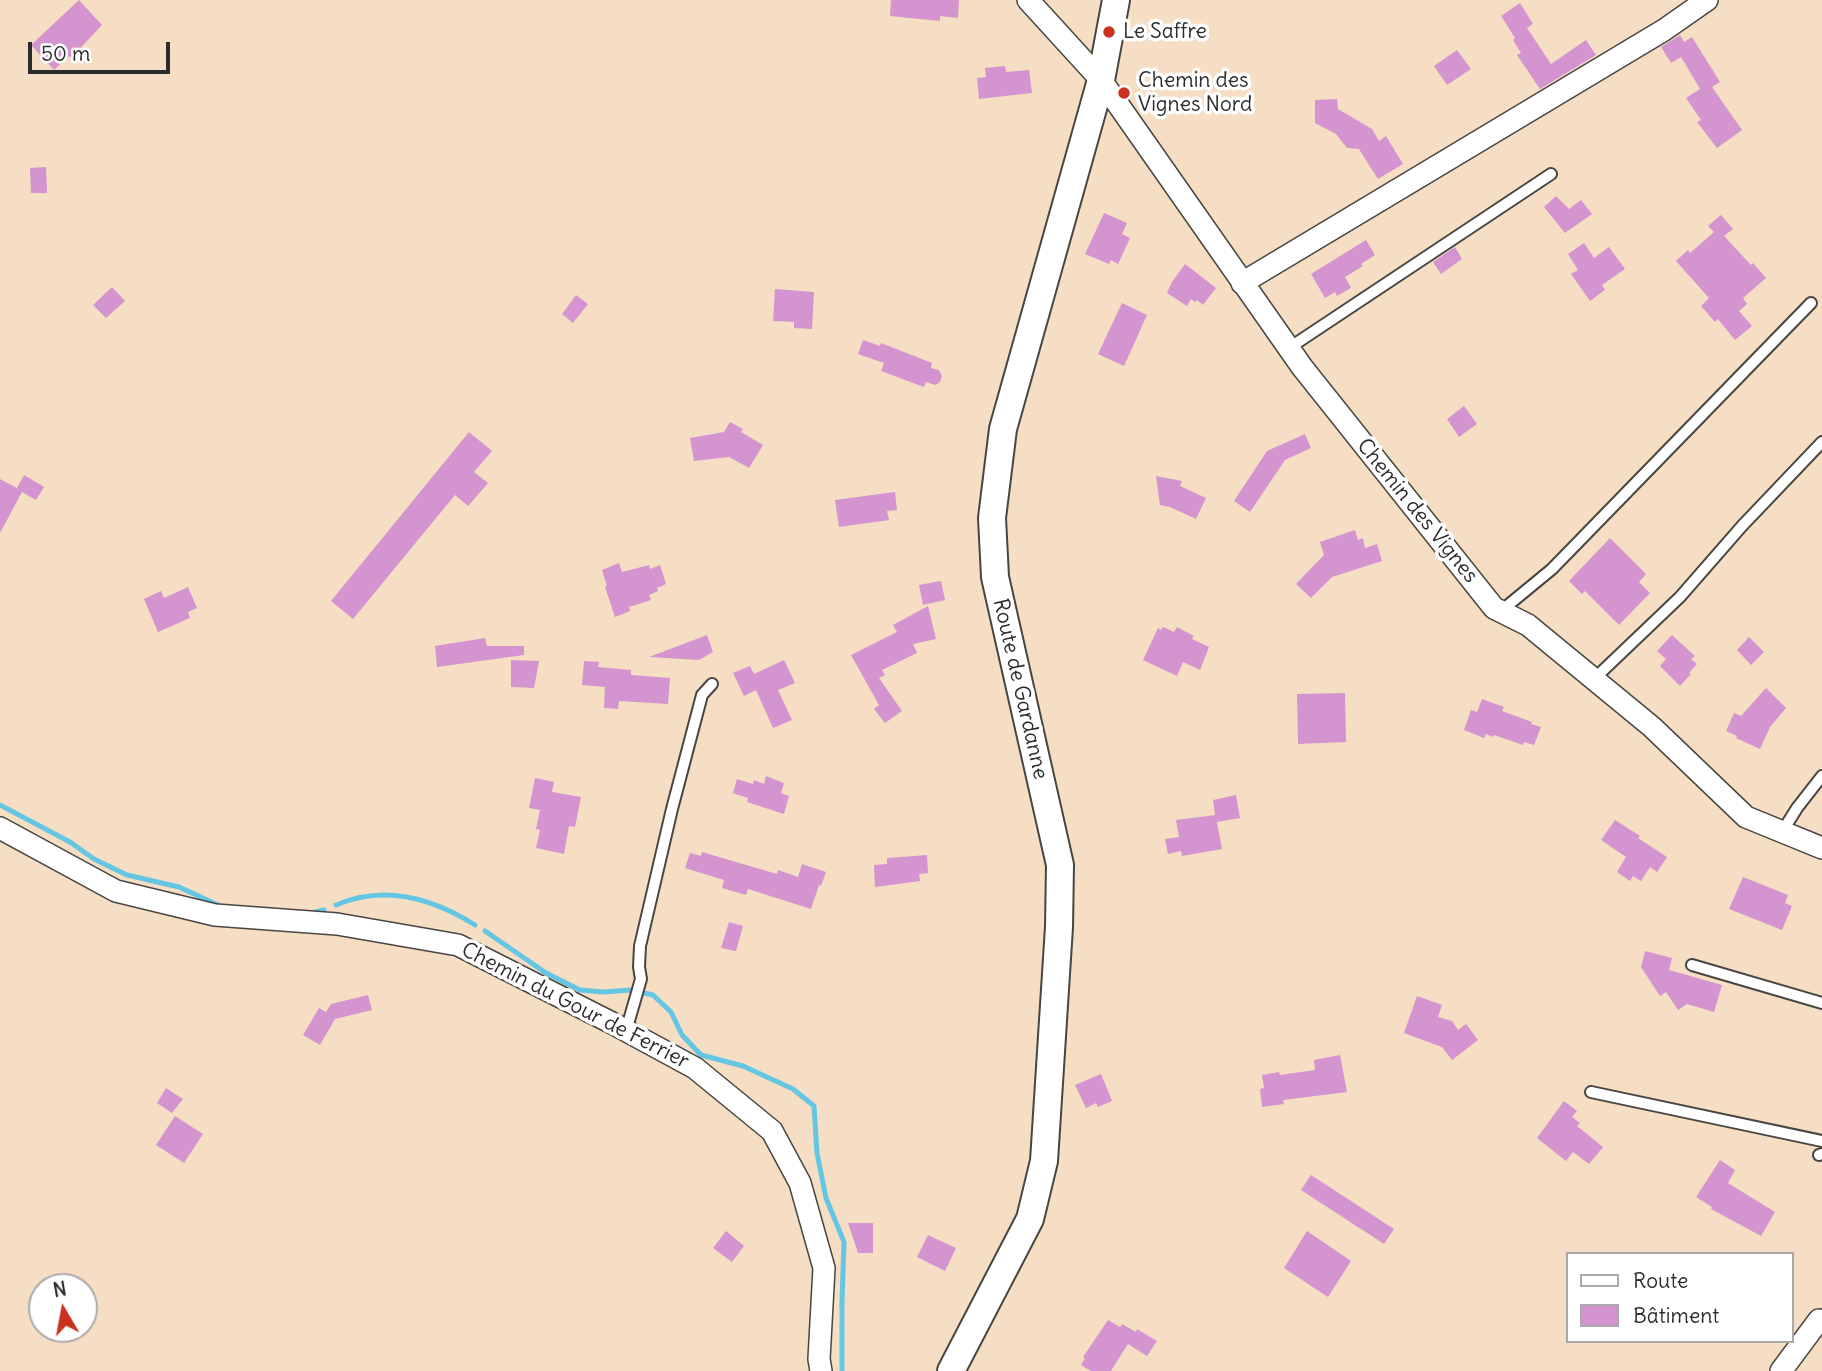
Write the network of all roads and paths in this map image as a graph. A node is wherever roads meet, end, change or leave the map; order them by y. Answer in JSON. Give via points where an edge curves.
{"nodes":[{"id":1,"x":1028,"y":0,"type":"edge"},
{"id":2,"x":1116,"y":0,"type":"edge"},
{"id":3,"x":1707,"y":0,"type":"edge"},
{"id":4,"x":1101,"y":80,"type":"junction"},
{"id":5,"x":1551,"y":174,"type":"dead end"},
{"id":6,"x":1242,"y":284,"type":"junction"},
{"id":7,"x":1811,"y":303,"type":"dead end"},
{"id":8,"x":1289,"y":348,"type":"junction"},
{"id":9,"x":1822,"y":442,"type":"edge"},
{"id":10,"x":1501,"y":611,"type":"junction"},
{"id":11,"x":1594,"y":679,"type":"junction"},
{"id":12,"x":712,"y":684,"type":"dead end"},
{"id":13,"x":1822,"y":776,"type":"edge"},
{"id":14,"x":0,"y":828,"type":"edge"},
{"id":15,"x":1782,"y":832,"type":"junction"},
{"id":16,"x":1822,"y":848,"type":"edge"},
{"id":17,"x":1692,"y":965,"type":"dead end"},
{"id":18,"x":1822,"y":1003,"type":"edge"},
{"id":19,"x":626,"y":1031,"type":"junction"},
{"id":20,"x":1591,"y":1092,"type":"dead end"},
{"id":21,"x":1822,"y":1142,"type":"edge"},
{"id":22,"x":1819,"y":1320,"type":"dead end"},
{"id":23,"x":821,"y":1371,"type":"edge"},
{"id":24,"x":951,"y":1371,"type":"edge"},
{"id":25,"x":1781,"y":1371,"type":"edge"}],
"edges":[{"from":1,"to":4,"type":"street","name":"Chemin des Vignes"},
{"from":2,"to":4,"type":"street","name":"Route de Gardanne"},
{"from":3,"to":6,"type":"street"},
{"from":4,"to":6,"type":"street","name":"Chemin des Vignes"},
{"from":4,"to":24,"type":"street","name":"Route de Gardanne","via":[[1003,429],[992,518],[995,577],[1060,865],[1044,1161],[1030,1219]]},
{"from":5,"to":8,"type":"lane"},
{"from":6,"to":8,"type":"street","name":"Chemin des Vignes"},
{"from":7,"to":10,"type":"lane","via":[[1552,569]]},
{"from":8,"to":10,"type":"street","name":"Chemin des Vignes","via":[[1494,608]]},
{"from":9,"to":11,"type":"lane","via":[[1680,597]]},
{"from":10,"to":11,"type":"street","name":"Chemin des Vignes","via":[[1528,625]]},
{"from":11,"to":15,"type":"street","name":"Chemin des Vignes","via":[[1746,817]]},
{"from":12,"to":19,"type":"lane","via":[[702,695],[671,810],[640,946],[641,979]]},
{"from":13,"to":15,"type":"lane"},
{"from":14,"to":19,"type":"street","name":"Chemin du Gour de Ferrier","via":[[116,891],[215,915],[337,924],[458,945]]},
{"from":15,"to":16,"type":"street","name":"Chemin des Vignes"},
{"from":17,"to":18,"type":"lane"},
{"from":19,"to":23,"type":"street","name":"Chemin du Gour de Ferrier","via":[[695,1068],[772,1131],[800,1183],[824,1268]]},
{"from":20,"to":21,"type":"lane"},
{"from":22,"to":25,"type":"street"}]}
